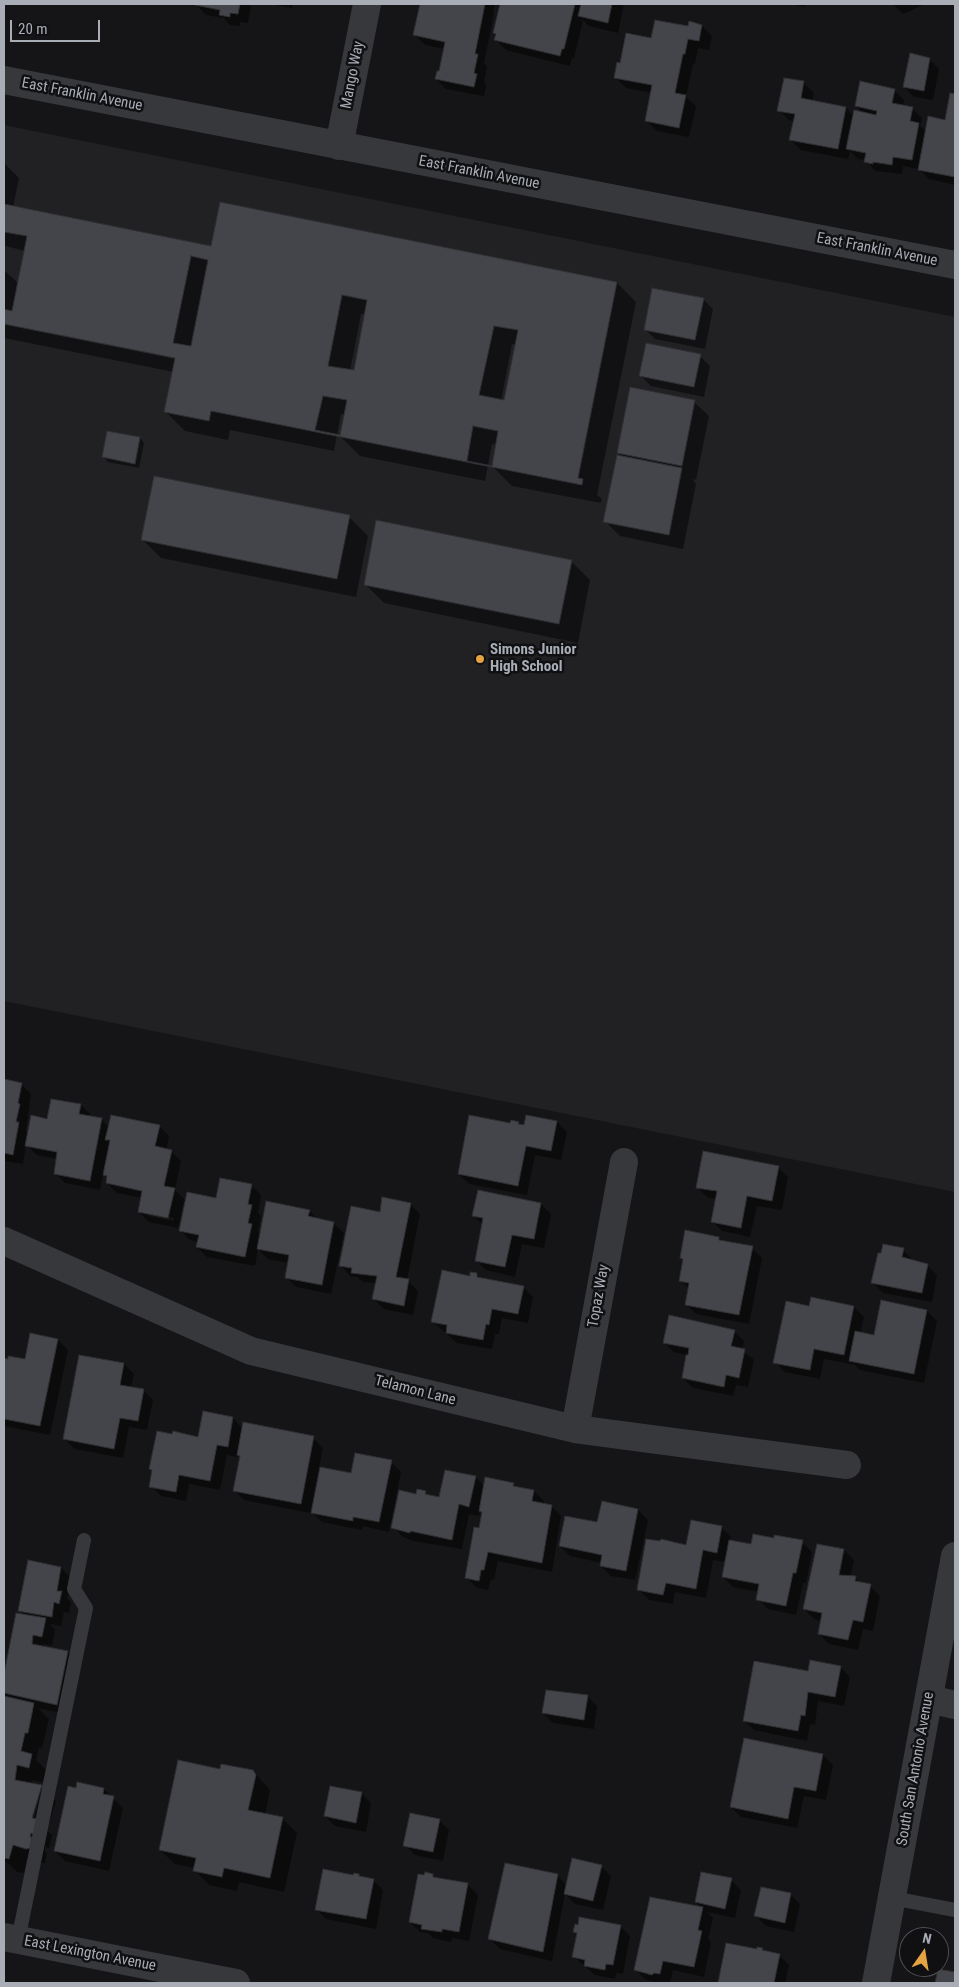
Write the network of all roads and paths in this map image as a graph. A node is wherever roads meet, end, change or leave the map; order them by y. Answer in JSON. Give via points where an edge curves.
{"nodes":[{"id":1,"x":367,"y":4,"type":"edge"},
{"id":2,"x":4,"y":80,"type":"edge"},
{"id":3,"x":339,"y":146,"type":"junction"},
{"id":4,"x":955,"y":265,"type":"edge"},
{"id":5,"x":624,"y":1162,"type":"dead end"},
{"id":6,"x":4,"y":1241,"type":"edge"},
{"id":7,"x":575,"y":1429,"type":"junction"},
{"id":8,"x":847,"y":1465,"type":"dead end"},
{"id":9,"x":84,"y":1540,"type":"dead end"},
{"id":10,"x":955,"y":1556,"type":"edge"},
{"id":11,"x":928,"y":1700,"type":"junction"},
{"id":12,"x":955,"y":1705,"type":"edge"},
{"id":13,"x":892,"y":1898,"type":"junction"},
{"id":14,"x":955,"y":1910,"type":"edge"},
{"id":15,"x":11,"y":1938,"type":"edge"},
{"id":16,"x":236,"y":1983,"type":"edge"},
{"id":17,"x":876,"y":1983,"type":"edge"}],
"edges":[{"from":1,"to":3,"type":"street","name":"Mango Way"},
{"from":2,"to":3,"type":"street","name":"East Franklin Avenue"},
{"from":3,"to":4,"type":"street","name":"East Franklin Avenue"},
{"from":5,"to":7,"type":"street","name":"Topaz Way"},
{"from":6,"to":7,"type":"street","name":"Telamon Lane","via":[[251,1351]]},
{"from":7,"to":8,"type":"street","name":"Telamon Lane"},
{"from":9,"to":15,"type":"lane","via":[[74,1590],[86,1608]]},
{"from":10,"to":11,"type":"street","name":"South San Antonio Avenue"},
{"from":11,"to":12,"type":"street"},
{"from":11,"to":13,"type":"street","name":"South San Antonio Avenue"},
{"from":13,"to":14,"type":"lane"},
{"from":13,"to":17,"type":"street","name":"South San Antonio Avenue"},
{"from":15,"to":16,"type":"street","name":"East Lexington Avenue"}]}
